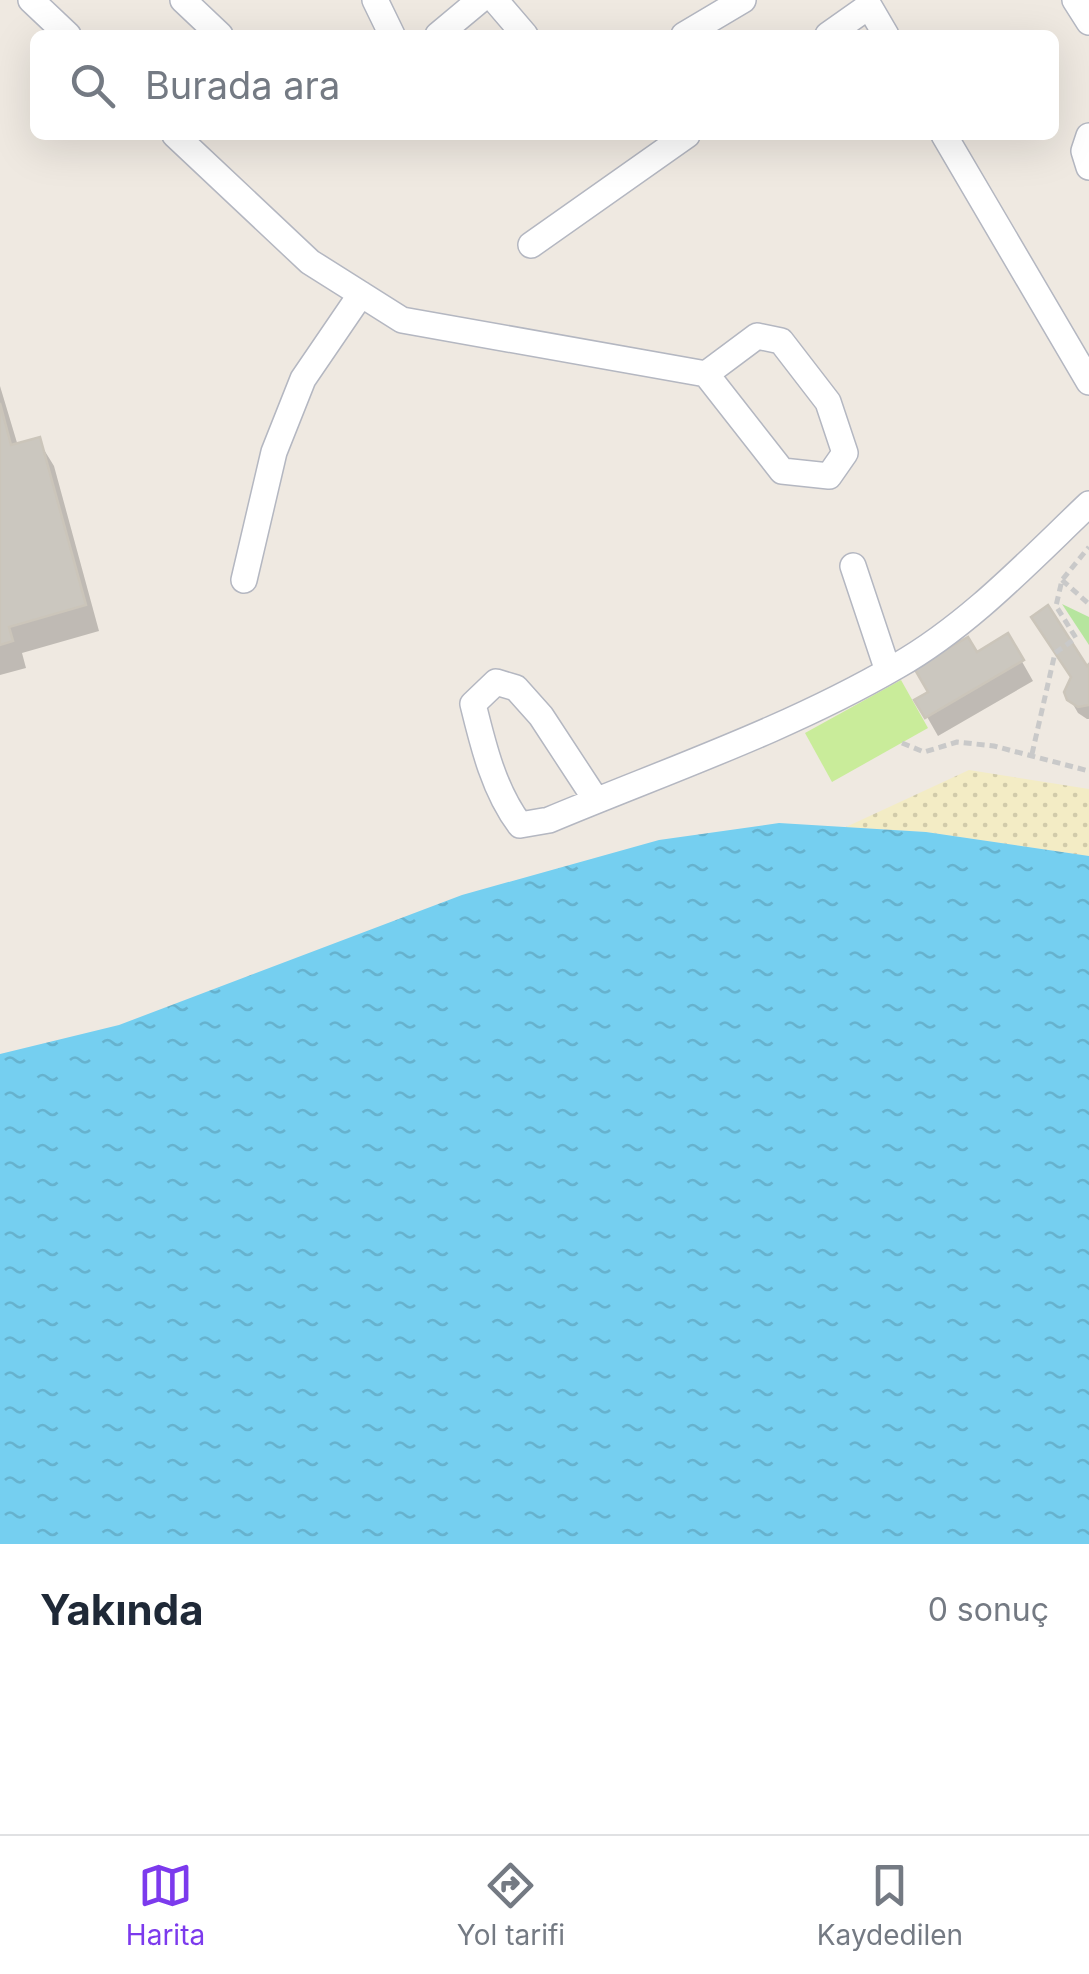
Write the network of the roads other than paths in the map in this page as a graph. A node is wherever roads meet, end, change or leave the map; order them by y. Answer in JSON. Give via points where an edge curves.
{"nodes":[{"id":1,"x":30,"y":0,"type":"edge"},
{"id":2,"x":183,"y":0,"type":"edge"},
{"id":3,"x":375,"y":0,"type":"edge"},
{"id":4,"x":480,"y":0,"type":"edge"},
{"id":5,"x":495,"y":0,"type":"edge"},
{"id":6,"x":743,"y":0,"type":"edge"},
{"id":7,"x":1076,"y":0,"type":"edge"},
{"id":8,"x":1089,"y":22,"type":"edge"},
{"id":9,"x":63,"y":30,"type":"edge"},
{"id":10,"x":215,"y":30,"type":"edge"},
{"id":11,"x":390,"y":30,"type":"edge"},
{"id":12,"x":444,"y":30,"type":"edge"},
{"id":13,"x":521,"y":30,"type":"edge"},
{"id":14,"x":692,"y":30,"type":"edge"},
{"id":15,"x":835,"y":30,"type":"edge"},
{"id":16,"x":883,"y":30,"type":"edge"},
{"id":17,"x":1089,"y":136,"type":"edge"},
{"id":18,"x":179,"y":140,"type":"edge"},
{"id":19,"x":680,"y":140,"type":"edge"},
{"id":20,"x":947,"y":140,"type":"edge"},
{"id":21,"x":1089,"y":168,"type":"edge"},
{"id":22,"x":531,"y":245,"type":"dead end"},
{"id":23,"x":361,"y":294,"type":"junction"},
{"id":24,"x":706,"y":374,"type":"junction"},
{"id":25,"x":1089,"y":382,"type":"edge"},
{"id":26,"x":1089,"y":504,"type":"edge"},
{"id":27,"x":853,"y":566,"type":"dead end"},
{"id":28,"x":244,"y":580,"type":"dead end"},
{"id":29,"x":888,"y":671,"type":"junction"},
{"id":30,"x":596,"y":800,"type":"junction"}],
"edges":[{"from":1,"to":9,"type":"street"},
{"from":2,"to":10,"type":"street"},
{"from":3,"to":11,"type":"street"},
{"from":4,"to":12,"type":"street"},
{"from":5,"to":13,"type":"street"},
{"from":6,"to":14,"type":"street"},
{"from":7,"to":8,"type":"street"},
{"from":15,"to":16,"type":"street","via":[[869,6]]},
{"from":17,"to":21,"type":"street"},
{"from":18,"to":23,"type":"street","via":[[310,262]]},
{"from":19,"to":22,"type":"street"},
{"from":20,"to":25,"type":"street"},
{"from":23,"to":24,"type":"street","via":[[402,320]]},
{"from":23,"to":28,"type":"street","via":[[303,379],[274,452]]},
{"from":24,"to":24,"type":"street","via":[[782,471],[830,476],[845,453],[828,402],[780,341],[757,336]]},
{"from":26,"to":29,"type":"street","via":[[974,611]]},
{"from":27,"to":29,"type":"street"},
{"from":29,"to":30,"type":"street","via":[[782,726]]},
{"from":30,"to":30,"type":"street","via":[[516,688],[496,682],[472,704],[506,807],[520,825]]}]}
